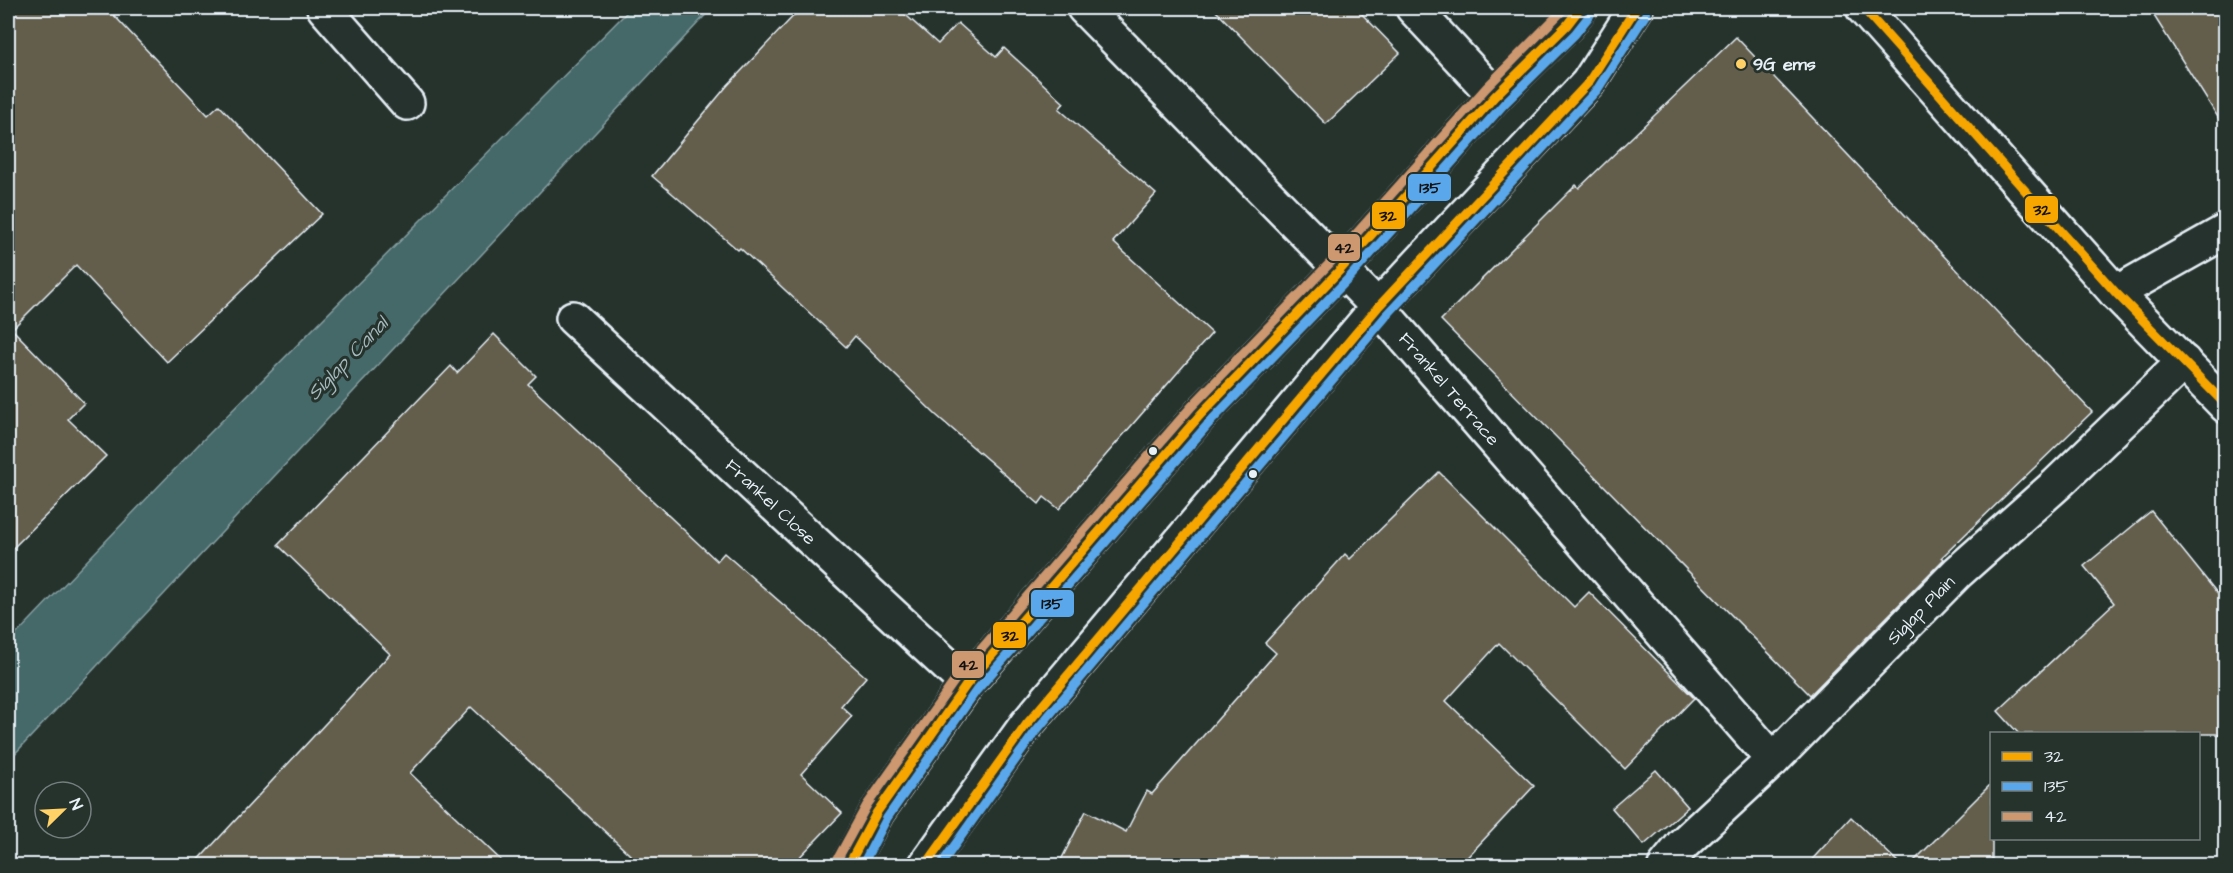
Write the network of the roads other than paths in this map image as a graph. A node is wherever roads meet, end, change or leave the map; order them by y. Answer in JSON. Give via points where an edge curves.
{"nodes":[{"id":1,"x":324,"y":8,"type":"edge"},
{"id":2,"x":1084,"y":8,"type":"edge"},
{"id":3,"x":1413,"y":8,"type":"edge"},
{"id":4,"x":1580,"y":8,"type":"edge"},
{"id":5,"x":1636,"y":8,"type":"edge"},
{"id":6,"x":1863,"y":8,"type":"edge"},
{"id":7,"x":1495,"y":96,"type":"junction"},
{"id":8,"x":407,"y":103,"type":"dead end"},
{"id":9,"x":2226,"y":231,"type":"edge"},
{"id":10,"x":1340,"y":270,"type":"junction"},
{"id":11,"x":2116,"y":293,"type":"junction"},
{"id":12,"x":1378,"y":307,"type":"junction"},
{"id":13,"x":573,"y":318,"type":"dead end"},
{"id":14,"x":2184,"y":362,"type":"junction"},
{"id":15,"x":2226,"y":406,"type":"edge"},
{"id":16,"x":967,"y":684,"type":"junction"},
{"id":17,"x":1773,"y":760,"type":"junction"},
{"id":18,"x":848,"y":866,"type":"edge"},
{"id":19,"x":925,"y":866,"type":"edge"},
{"id":20,"x":1665,"y":866,"type":"edge"}],
"edges":[{"from":1,"to":8,"type":"street"},
{"from":2,"to":10,"type":"street","name":"Frankel Terrace"},
{"from":3,"to":7,"type":"street"},
{"from":4,"to":7,"type":"street"},
{"from":5,"to":12,"type":"street","via":[[1588,83]]},
{"from":6,"to":11,"type":"street"},
{"from":7,"to":10,"type":"street"},
{"from":9,"to":11,"type":"street"},
{"from":10,"to":12,"type":"street","name":"Frankel Terrace"},
{"from":10,"to":16,"type":"street","via":[[1201,414]]},
{"from":11,"to":14,"type":"street"},
{"from":12,"to":17,"type":"street","name":"Frankel Terrace"},
{"from":12,"to":19,"type":"street","via":[[1026,725]]},
{"from":13,"to":16,"type":"street","name":"Frankel Close"},
{"from":14,"to":15,"type":"street"},
{"from":14,"to":17,"type":"street","name":"Siglap Plain","via":[[1958,572]]},
{"from":16,"to":18,"type":"street","via":[[877,812]]},
{"from":17,"to":20,"type":"street","name":"Siglap Plain","via":[[1683,844]]}]}
